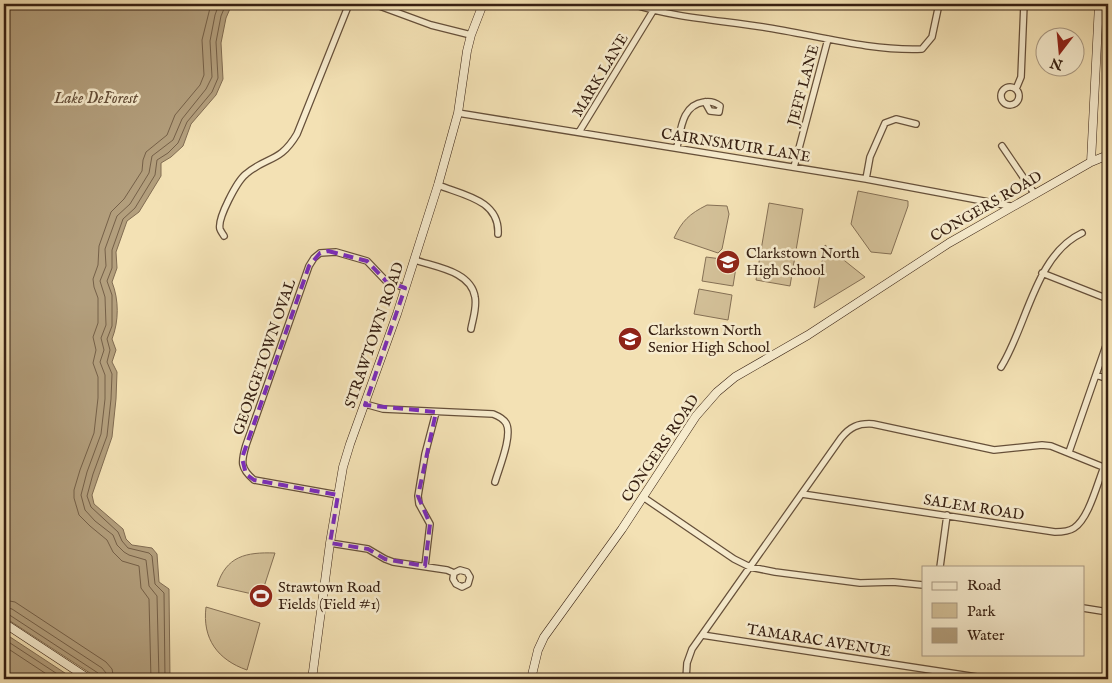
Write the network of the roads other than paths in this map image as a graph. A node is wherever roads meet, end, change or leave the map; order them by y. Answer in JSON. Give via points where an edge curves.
{"nodes":[{"id":1,"x":349,"y":4,"type":"edge"},
{"id":2,"x":374,"y":4,"type":"edge"},
{"id":3,"x":483,"y":4,"type":"edge"},
{"id":4,"x":632,"y":4,"type":"edge"},
{"id":5,"x":656,"y":4,"type":"edge"},
{"id":6,"x":939,"y":4,"type":"edge"},
{"id":7,"x":1024,"y":4,"type":"edge"},
{"id":8,"x":1100,"y":4,"type":"edge"},
{"id":9,"x":653,"y":11,"type":"junction"},
{"id":10,"x":471,"y":35,"type":"junction"},
{"id":11,"x":828,"y":39,"type":"junction"},
{"id":12,"x":1016,"y":89,"type":"dead end"},
{"id":13,"x":705,"y":102,"type":"dead end"},
{"id":14,"x":458,"y":113,"type":"junction"},
{"id":15,"x":916,"y":124,"type":"dead end"},
{"id":16,"x":580,"y":132,"type":"junction"},
{"id":17,"x":1002,"y":146,"type":"dead end"},
{"id":18,"x":677,"y":147,"type":"junction"},
{"id":19,"x":1108,"y":155,"type":"edge"},
{"id":20,"x":1091,"y":162,"type":"junction"},
{"id":21,"x":794,"y":167,"type":"junction"},
{"id":22,"x":866,"y":179,"type":"junction"},
{"id":23,"x":438,"y":185,"type":"junction"},
{"id":24,"x":1034,"y":193,"type":"junction"},
{"id":25,"x":1010,"y":206,"type":"junction"},
{"id":26,"x":1082,"y":233,"type":"dead end"},
{"id":27,"x":498,"y":234,"type":"dead end"},
{"id":28,"x":224,"y":236,"type":"dead end"},
{"id":29,"x":415,"y":260,"type":"junction"},
{"id":30,"x":1042,"y":273,"type":"junction"},
{"id":31,"x":405,"y":288,"type":"junction"},
{"id":32,"x":1108,"y":298,"type":"edge"},
{"id":33,"x":471,"y":329,"type":"dead end"},
{"id":34,"x":1108,"y":340,"type":"edge"},
{"id":35,"x":1001,"y":367,"type":"dead end"},
{"id":36,"x":1096,"y":375,"type":"junction"},
{"id":37,"x":1108,"y":379,"type":"edge"},
{"id":38,"x":365,"y":404,"type":"junction"},
{"id":39,"x":436,"y":412,"type":"junction"},
{"id":40,"x":1069,"y":452,"type":"junction"},
{"id":41,"x":1106,"y":468,"type":"edge"},
{"id":42,"x":495,"y":482,"type":"dead end"},
{"id":43,"x":802,"y":494,"type":"junction"},
{"id":44,"x":338,"y":495,"type":"junction"},
{"id":45,"x":643,"y":498,"type":"junction"},
{"id":46,"x":947,"y":515,"type":"junction"},
{"id":47,"x":330,"y":543,"type":"junction"},
{"id":48,"x":425,"y":566,"type":"junction"},
{"id":49,"x":940,"y":566,"type":"edge"},
{"id":50,"x":750,"y":567,"type":"junction"},
{"id":51,"x":454,"y":573,"type":"dead end"},
{"id":52,"x":922,"y":585,"type":"edge"},
{"id":53,"x":1084,"y":608,"type":"edge"},
{"id":54,"x":1108,"y":612,"type":"edge"},
{"id":55,"x":4,"y":623,"type":"edge"},
{"id":56,"x":702,"y":635,"type":"junction"},
{"id":57,"x":89,"y":679,"type":"edge"},
{"id":58,"x":312,"y":679,"type":"edge"},
{"id":59,"x":492,"y":679,"type":"edge"},
{"id":60,"x":509,"y":679,"type":"edge"},
{"id":61,"x":531,"y":679,"type":"edge"},
{"id":62,"x":686,"y":679,"type":"edge"},
{"id":63,"x":990,"y":679,"type":"edge"}],
"edges":[{"from":1,"to":28,"type":"street","via":[[296,134],[282,154],[245,174],[237,184],[220,223]]},
{"from":2,"to":10,"type":"street","via":[[431,26]]},
{"from":3,"to":10,"type":"street","name":"STRAWTOWN ROAD"},
{"from":4,"to":9,"type":"street"},
{"from":5,"to":9,"type":"street","name":"MARK LANE"},
{"from":6,"to":11,"type":"street","via":[[932,38],[922,49],[904,50]]},
{"from":7,"to":12,"type":"street","via":[[1021,77]]},
{"from":8,"to":20,"type":"street"},
{"from":9,"to":11,"type":"street"},
{"from":9,"to":16,"type":"street","name":"MARK LANE"},
{"from":10,"to":14,"type":"street","name":"STRAWTOWN ROAD"},
{"from":11,"to":21,"type":"street","name":"JEFF LANE"},
{"from":13,"to":18,"type":"street","via":[[687,111]]},
{"from":14,"to":16,"type":"street","name":"CAIRNSMUIR LANE"},
{"from":14,"to":23,"type":"street","name":"STRAWTOWN ROAD"},
{"from":15,"to":22,"type":"street","via":[[896,119],[885,123],[870,157]]},
{"from":16,"to":18,"type":"street","name":"CAIRNSMUIR LANE"},
{"from":17,"to":24,"type":"street"},
{"from":18,"to":21,"type":"street","name":"CAIRNSMUIR LANE"},
{"from":19,"to":20,"type":"street","name":"CONGERS ROAD"},
{"from":20,"to":24,"type":"street","name":"CONGERS ROAD"},
{"from":21,"to":22,"type":"street","name":"CAIRNSMUIR LANE"},
{"from":22,"to":25,"type":"street","name":"CAIRNSMUIR LANE"},
{"from":23,"to":27,"type":"street","via":[[487,206],[497,220]]},
{"from":23,"to":29,"type":"street","name":"STRAWTOWN ROAD"},
{"from":24,"to":25,"type":"street","name":"CONGERS ROAD"},
{"from":25,"to":45,"type":"street","name":"CONGERS ROAD","via":[[808,336],[723,386],[696,416]]},
{"from":26,"to":30,"type":"street","via":[[1065,244]]},
{"from":29,"to":31,"type":"street","name":"STRAWTOWN ROAD"},
{"from":29,"to":33,"type":"street","via":[[466,280],[475,296]]},
{"from":30,"to":32,"type":"street"},
{"from":30,"to":35,"type":"street","via":[[1010,353]]},
{"from":31,"to":38,"type":"street","name":"STRAWTOWN ROAD"},
{"from":31,"to":44,"type":"street","name":"GEORGETOWN OVAL","via":[[386,281],[367,261],[328,251],[314,258],[246,445],[243,467],[254,480]]},
{"from":34,"to":36,"type":"street"},
{"from":36,"to":37,"type":"street"},
{"from":36,"to":40,"type":"street"},
{"from":38,"to":39,"type":"street","via":[[382,409]]},
{"from":38,"to":44,"type":"street","name":"STRAWTOWN ROAD","via":[[350,444]]},
{"from":39,"to":42,"type":"street","via":[[493,414],[505,422],[507,439]]},
{"from":39,"to":48,"type":"street","via":[[418,496],[430,524]]},
{"from":40,"to":41,"type":"street"},
{"from":40,"to":43,"type":"street","via":[[1042,445],[984,449],[863,423],[854,426],[841,438]]},
{"from":41,"to":46,"type":"street","name":"SALEM ROAD","via":[[1080,522],[1064,532]]},
{"from":43,"to":46,"type":"street","name":"SALEM ROAD"},
{"from":43,"to":50,"type":"street"},
{"from":44,"to":47,"type":"street","name":"STRAWTOWN ROAD"},
{"from":45,"to":50,"type":"street"},
{"from":45,"to":61,"type":"street","name":"CONGERS ROAD","via":[[544,637]]},
{"from":46,"to":49,"type":"street"},
{"from":47,"to":48,"type":"street","via":[[368,549],[384,559]]},
{"from":47,"to":58,"type":"street","name":"STRAWTOWN ROAD"},
{"from":48,"to":51,"type":"street"},
{"from":50,"to":52,"type":"street","via":[[860,583]]},
{"from":50,"to":56,"type":"street"},
{"from":53,"to":54,"type":"street"},
{"from":55,"to":57,"type":"street"},
{"from":56,"to":62,"type":"street","via":[[692,649]]},
{"from":56,"to":63,"type":"street","name":"TAMARAC AVENUE"},
{"from":59,"to":60,"type":"street"}]}
